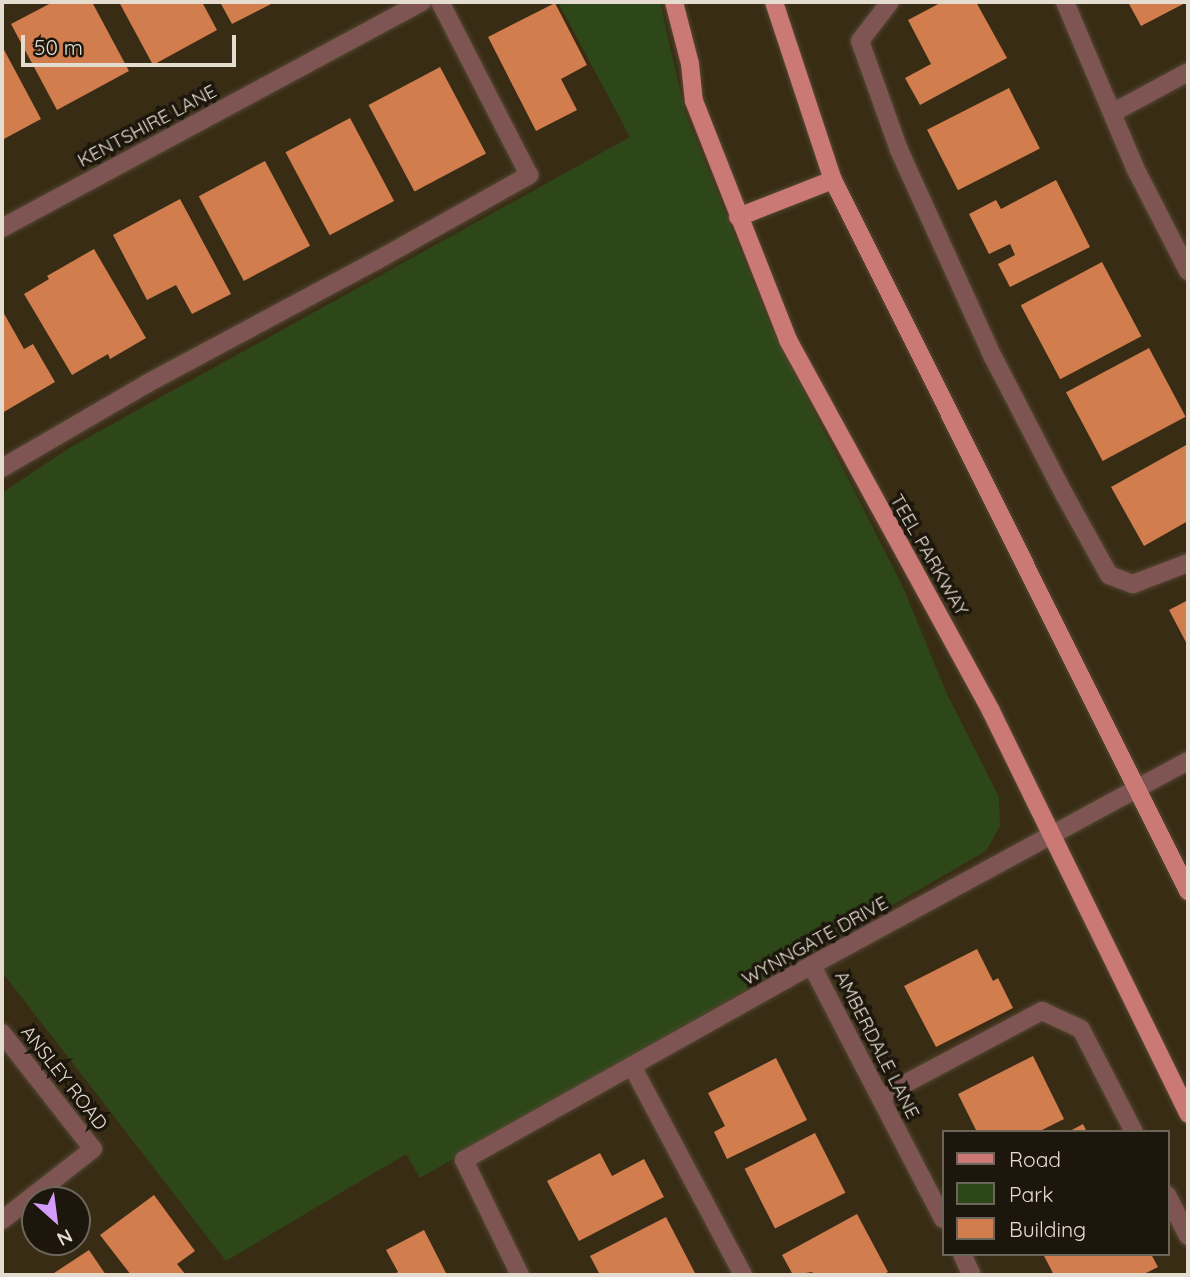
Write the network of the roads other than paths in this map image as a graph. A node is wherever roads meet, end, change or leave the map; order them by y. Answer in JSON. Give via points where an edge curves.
{"nodes":[{"id":1,"x":422,"y":2,"type":"edge"},
{"id":2,"x":440,"y":2,"type":"edge"},
{"id":3,"x":674,"y":2,"type":"edge"},
{"id":4,"x":774,"y":2,"type":"edge"},
{"id":5,"x":890,"y":2,"type":"edge"},
{"id":6,"x":1065,"y":2,"type":"edge"},
{"id":7,"x":1188,"y":72,"type":"edge"},
{"id":8,"x":1112,"y":113,"type":"junction"},
{"id":9,"x":833,"y":180,"type":"junction"},
{"id":10,"x":738,"y":217,"type":"junction"},
{"id":11,"x":2,"y":228,"type":"edge"},
{"id":12,"x":1188,"y":271,"type":"edge"},
{"id":13,"x":2,"y":468,"type":"edge"},
{"id":14,"x":1188,"y":563,"type":"edge"},
{"id":15,"x":1188,"y":761,"type":"edge"},
{"id":16,"x":1137,"y":788,"type":"junction"},
{"id":17,"x":1052,"y":836,"type":"junction"},
{"id":18,"x":1188,"y":891,"type":"edge"},
{"id":19,"x":812,"y":966,"type":"junction"},
{"id":20,"x":2,"y":1032,"type":"edge"},
{"id":21,"x":632,"y":1066,"type":"junction"},
{"id":22,"x":880,"y":1097,"type":"junction"},
{"id":23,"x":1188,"y":1114,"type":"edge"},
{"id":24,"x":1133,"y":1130,"type":"edge"},
{"id":25,"x":1169,"y":1199,"type":"edge"},
{"id":26,"x":942,"y":1217,"type":"edge"},
{"id":27,"x":2,"y":1220,"type":"edge"},
{"id":28,"x":1188,"y":1236,"type":"edge"},
{"id":29,"x":962,"y":1256,"type":"edge"},
{"id":30,"x":520,"y":1275,"type":"edge"},
{"id":31,"x":743,"y":1275,"type":"edge"},
{"id":32,"x":972,"y":1275,"type":"edge"}],
"edges":[{"from":1,"to":11,"type":"street","name":"KENTSHIRE LANE"},
{"from":2,"to":13,"type":"street","via":[[530,175]]},
{"from":3,"to":10,"type":"main road","name":"TEEL PARKWAY","via":[[694,101]]},
{"from":4,"to":9,"type":"main road"},
{"from":5,"to":14,"type":"street","via":[[860,41],[899,150],[993,357],[1064,494],[1109,575],[1133,584]]},
{"from":6,"to":8,"type":"street"},
{"from":7,"to":8,"type":"street"},
{"from":8,"to":12,"type":"street"},
{"from":9,"to":10,"type":"main road"},
{"from":9,"to":16,"type":"main road"},
{"from":10,"to":17,"type":"main road","name":"TEEL PARKWAY","via":[[788,340],[936,607]]},
{"from":15,"to":16,"type":"street","name":"WYNNGATE DRIVE"},
{"from":16,"to":17,"type":"street","name":"WYNNGATE DRIVE"},
{"from":16,"to":18,"type":"main road"},
{"from":17,"to":19,"type":"street","name":"WYNNGATE DRIVE"},
{"from":17,"to":23,"type":"main road","name":"TEEL PARKWAY"},
{"from":19,"to":21,"type":"street","name":"WYNNGATE DRIVE"},
{"from":19,"to":22,"type":"street","name":"AMBERDALE LANE"},
{"from":20,"to":27,"type":"street","name":"ANSLEY ROAD","via":[[93,1149]]},
{"from":21,"to":30,"type":"street","name":"WYNNGATE DRIVE","via":[[464,1160]]},
{"from":21,"to":31,"type":"street"},
{"from":22,"to":24,"type":"street","via":[[1042,1012],[1081,1029]]},
{"from":22,"to":26,"type":"street","name":"AMBERDALE LANE"},
{"from":25,"to":28,"type":"street"},
{"from":29,"to":32,"type":"street"}]}
